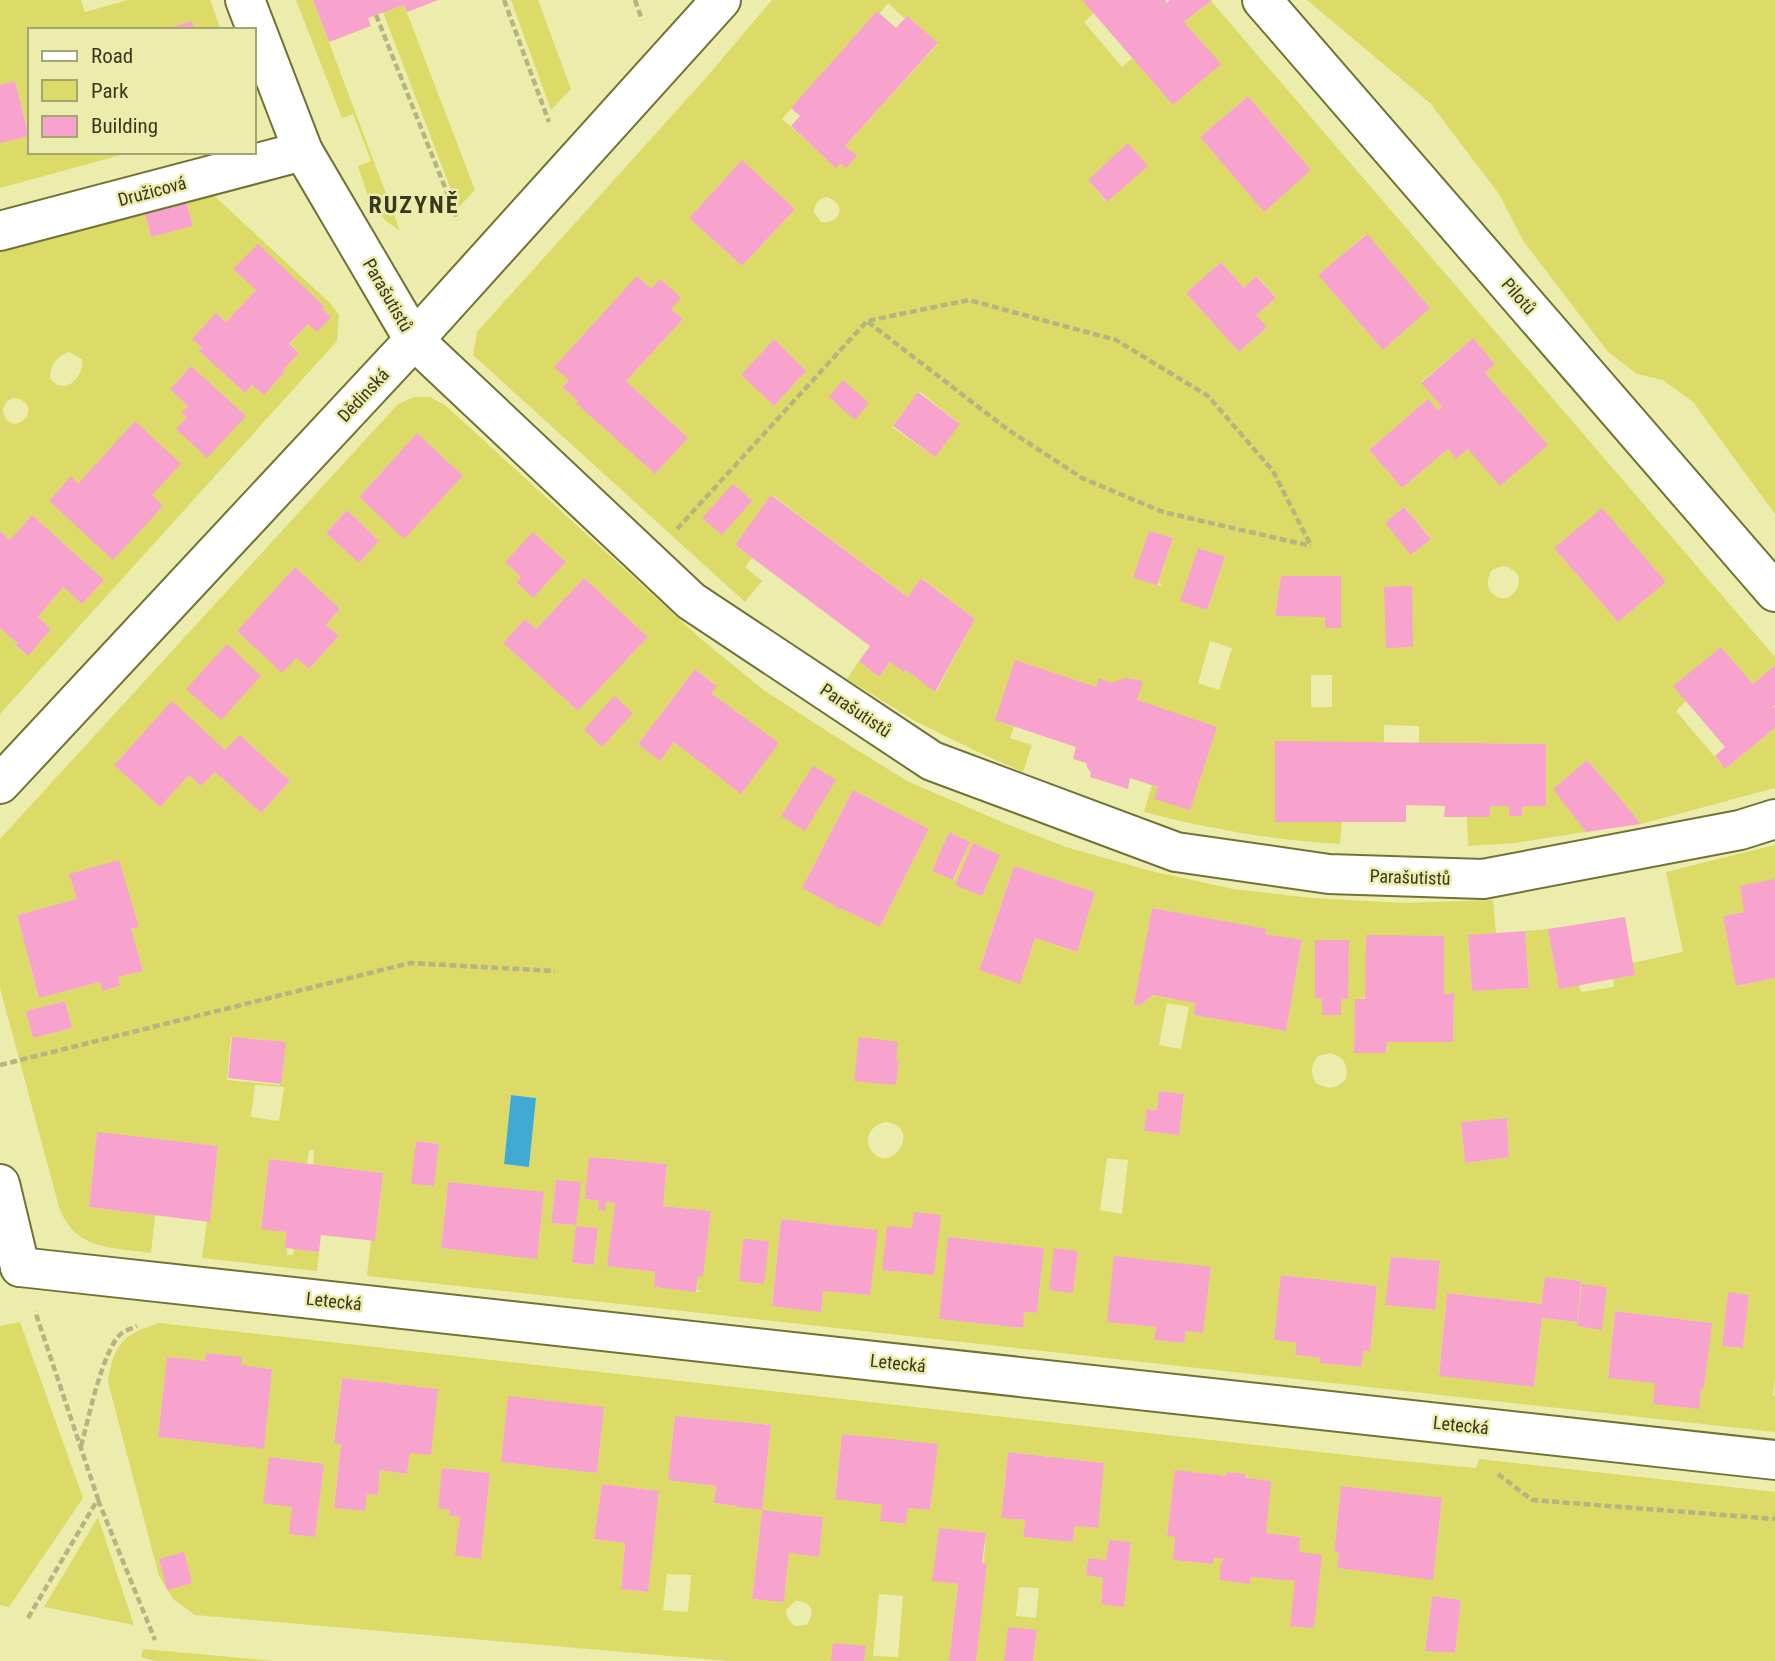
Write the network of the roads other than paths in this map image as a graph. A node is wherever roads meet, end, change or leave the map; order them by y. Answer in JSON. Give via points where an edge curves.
{"nodes":[{"id":1,"x":245,"y":0,"type":"edge"},
{"id":2,"x":721,"y":0,"type":"edge"},
{"id":3,"x":1262,"y":0,"type":"edge"},
{"id":4,"x":256,"y":28,"type":"edge"},
{"id":5,"x":256,"y":29,"type":"edge"},
{"id":6,"x":303,"y":151,"type":"junction"},
{"id":7,"x":0,"y":231,"type":"edge"},
{"id":8,"x":414,"y":340,"type":"junction"},
{"id":9,"x":1775,"y":592,"type":"edge"},
{"id":10,"x":0,"y":784,"type":"edge"},
{"id":11,"x":1775,"y":819,"type":"edge"},
{"id":12,"x":0,"y":1184,"type":"edge"},
{"id":13,"x":10,"y":1272,"type":"edge"},
{"id":14,"x":1775,"y":1460,"type":"edge"}],
"edges":[{"from":1,"to":4,"type":"street","name":"Parašutistů"},
{"from":2,"to":8,"type":"street","name":"Dědinská"},
{"from":3,"to":9,"type":"street","name":"Pilotů"},
{"from":5,"to":6,"type":"street","name":"Parašutistů"},
{"from":6,"to":7,"type":"street","name":"Družicová"},
{"from":6,"to":8,"type":"street","name":"Parašutistů"},
{"from":8,"to":10,"type":"street","name":"Dědinská"},
{"from":8,"to":11,"type":"street","name":"Parašutistů","via":[[691,601],[932,761],[1176,852],[1329,874],[1483,879],[1741,830]]},
{"from":12,"to":13,"type":"street"},
{"from":13,"to":14,"type":"street","name":"Letecká"}]}
